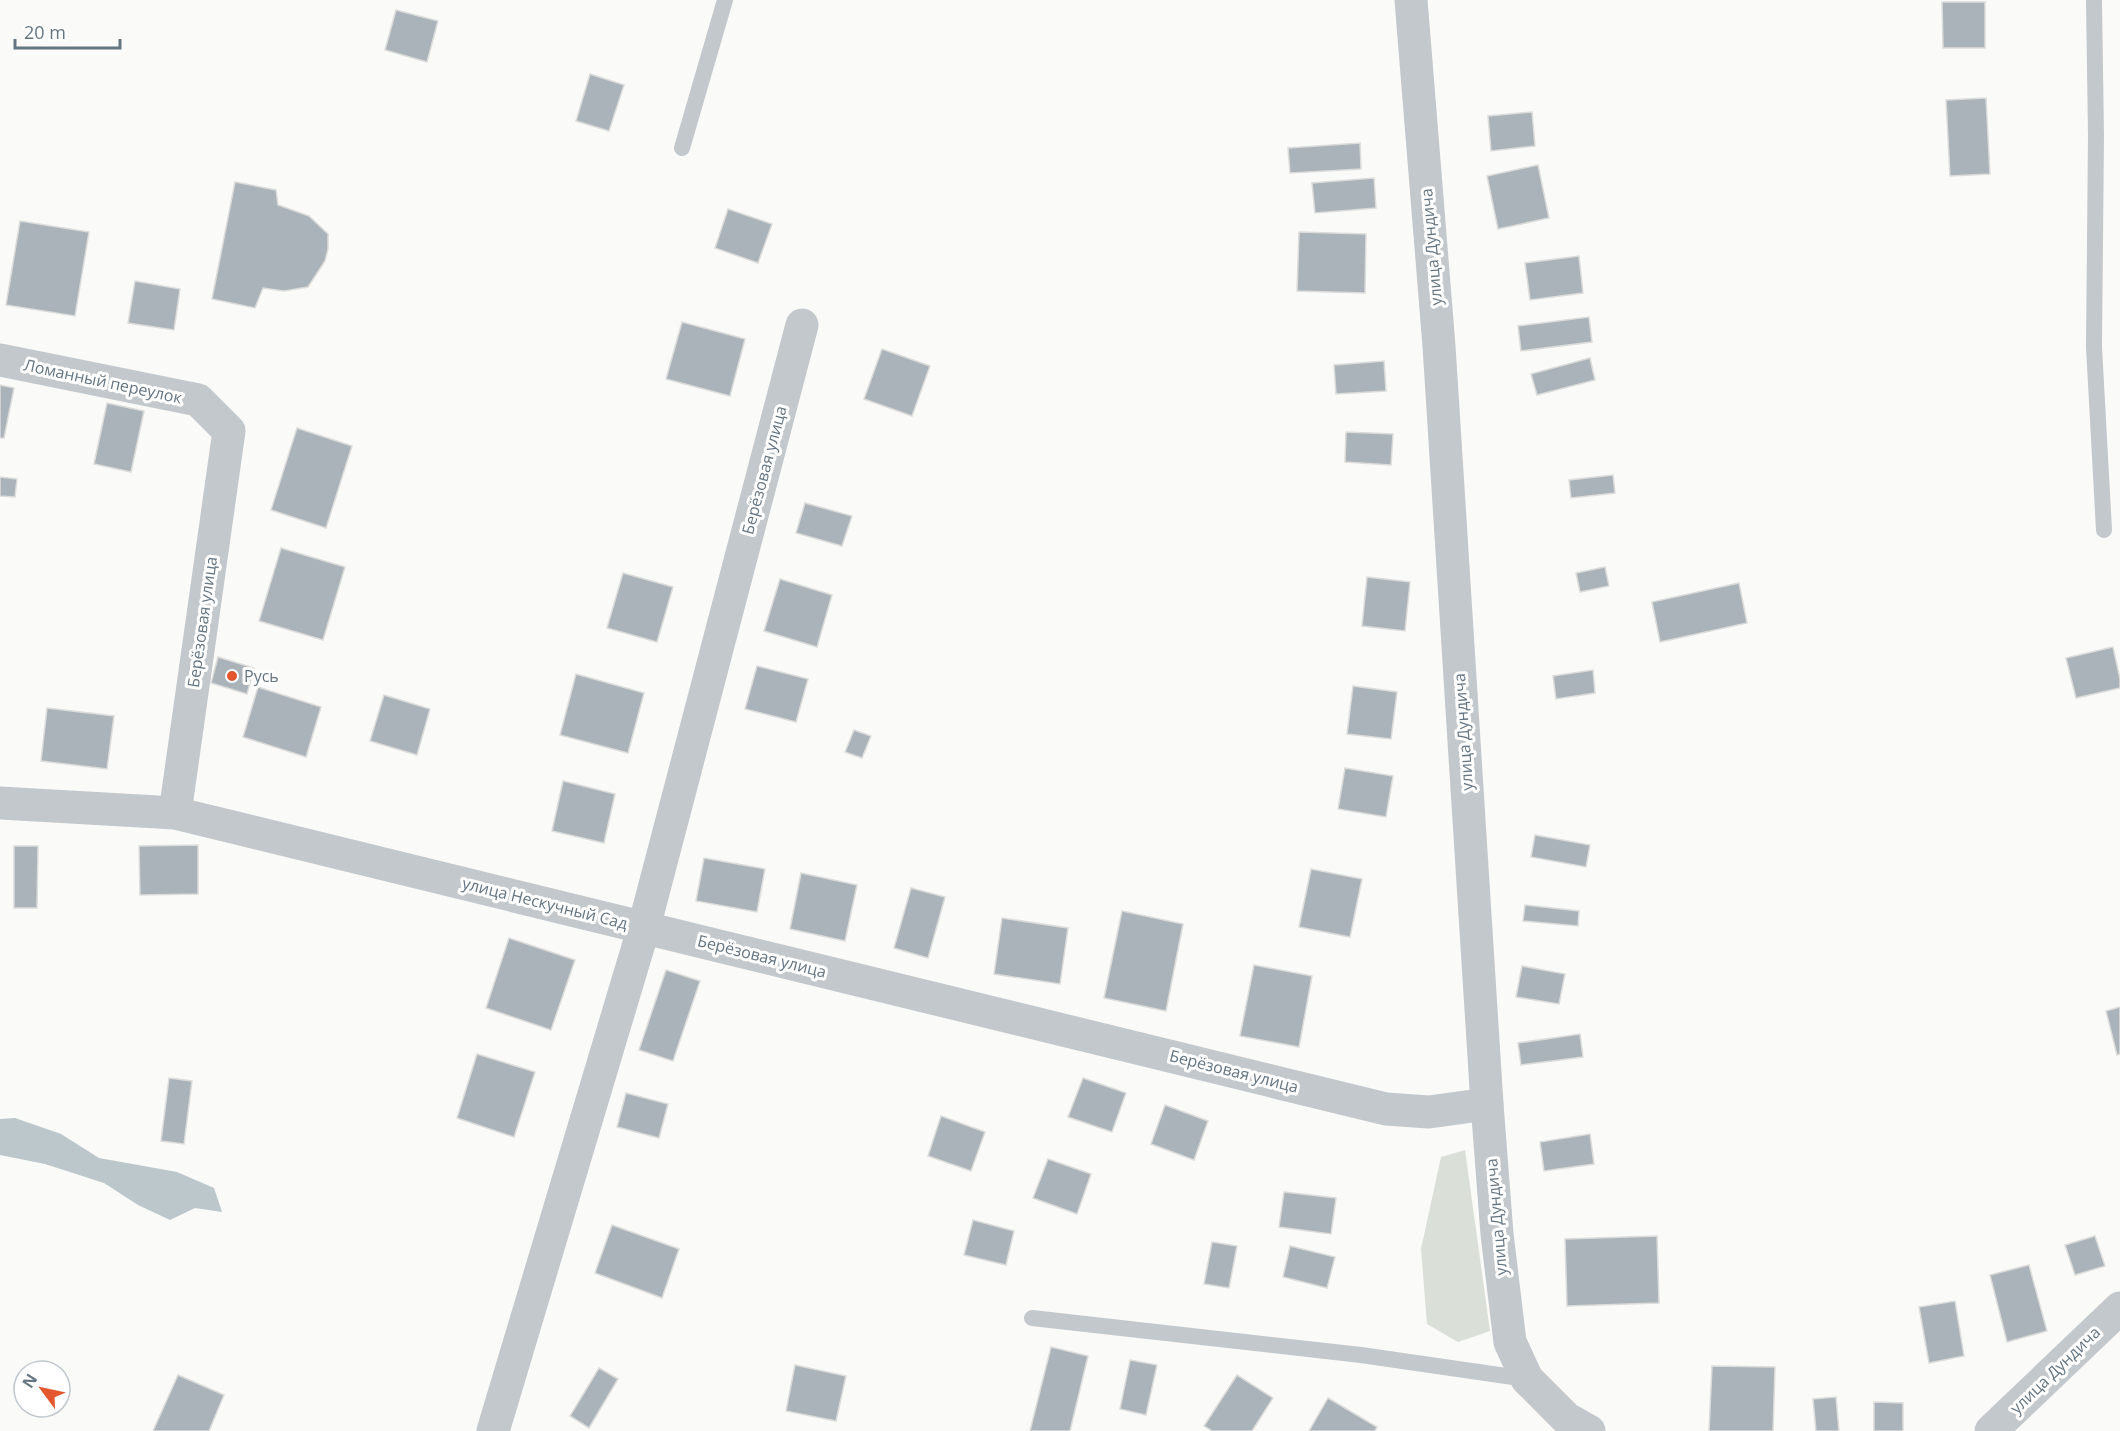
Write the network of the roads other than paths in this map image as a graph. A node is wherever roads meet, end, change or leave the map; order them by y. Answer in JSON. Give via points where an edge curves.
{"nodes":[{"id":1,"x":724,"y":0,"type":"edge"},
{"id":2,"x":1411,"y":0,"type":"edge"},
{"id":3,"x":2094,"y":0,"type":"edge"},
{"id":4,"x":682,"y":148,"type":"dead end"},
{"id":5,"x":802,"y":325,"type":"dead end"},
{"id":6,"x":0,"y":360,"type":"edge"},
{"id":7,"x":229,"y":431,"type":"joint"},
{"id":8,"x":2104,"y":530,"type":"dead end"},
{"id":9,"x":0,"y":803,"type":"edge"},
{"id":10,"x":175,"y":813,"type":"junction"},
{"id":11,"x":644,"y":927,"type":"junction"},
{"id":12,"x":1487,"y":1104,"type":"junction"},
{"id":13,"x":2120,"y":1308,"type":"edge"},
{"id":14,"x":1032,"y":1318,"type":"dead end"},
{"id":15,"x":1527,"y":1379,"type":"junction"},
{"id":16,"x":493,"y":1431,"type":"edge"},
{"id":17,"x":1589,"y":1431,"type":"edge"},
{"id":18,"x":1991,"y":1431,"type":"edge"}],
"edges":[{"from":1,"to":4,"type":"lane"},
{"from":2,"to":12,"type":"street","name":"улица Дундича","via":[[1439,346]]},
{"from":3,"to":8,"type":"lane","via":[[2094,347]]},
{"from":5,"to":11,"type":"street","name":"Берёзовая улица"},
{"from":6,"to":7,"type":"street","name":"Ломанный переулок","via":[[198,400]]},
{"from":7,"to":10,"type":"street","name":"Берёзовая улица"},
{"from":9,"to":10,"type":"street","name":"улица Нескучный Сад"},
{"from":10,"to":11,"type":"street","name":"улица Нескучный Сад"},
{"from":11,"to":12,"type":"street","name":"Берёзовая улица","via":[[1386,1108],[1429,1112]]},
{"from":11,"to":16,"type":"street","name":"улица Нескучный Сад"},
{"from":12,"to":15,"type":"street","name":"улица Дундича","via":[[1510,1342]]},
{"from":13,"to":18,"type":"street","name":"улица Дундича"},
{"from":14,"to":15,"type":"lane","via":[[1361,1355]]},
{"from":15,"to":17,"type":"street","name":"улица Дундича","via":[[1566,1418]]}]}
